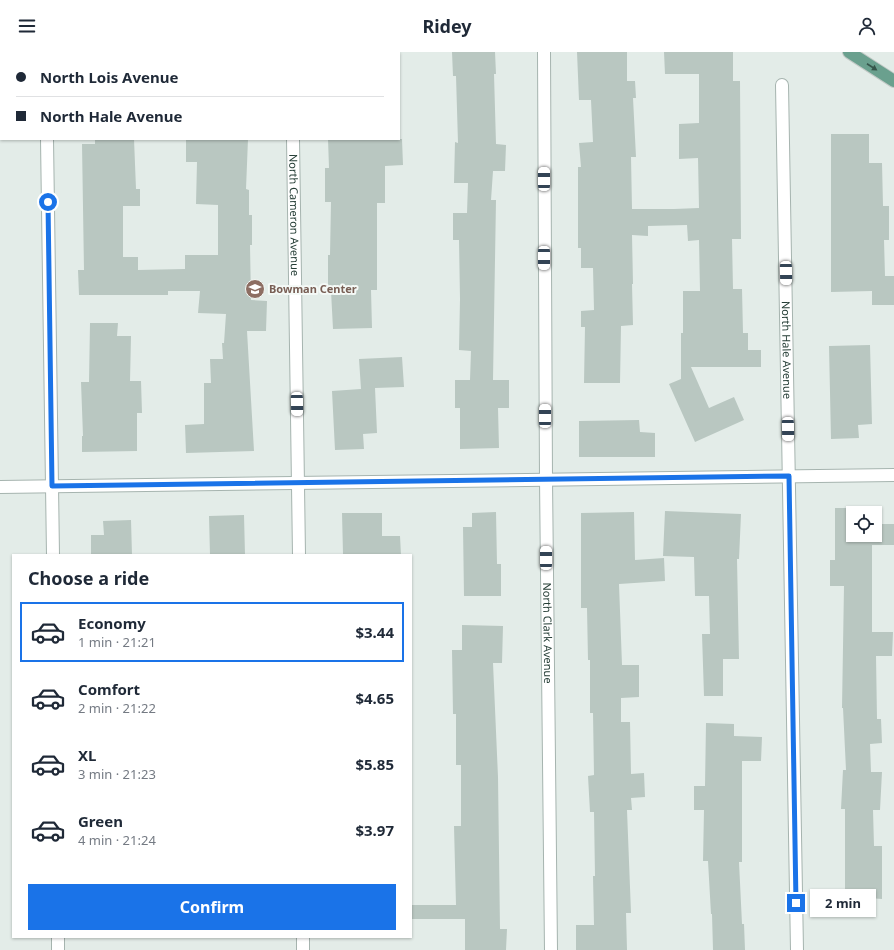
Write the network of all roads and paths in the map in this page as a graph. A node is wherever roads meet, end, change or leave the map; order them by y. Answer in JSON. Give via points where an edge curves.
{"nodes":[{"id":1,"x":544,"y":52,"type":"edge"},
{"id":2,"x":849,"y":52,"type":"edge"},
{"id":3,"x":894,"y":81,"type":"edge"},
{"id":4,"x":782,"y":85,"type":"dead end"},
{"id":5,"x":47,"y":140,"type":"edge"},
{"id":6,"x":293,"y":140,"type":"edge"},
{"id":7,"x":894,"y":475,"type":"edge"},
{"id":8,"x":789,"y":476,"type":"junction"},
{"id":9,"x":546,"y":479,"type":"junction"},
{"id":10,"x":298,"y":483,"type":"junction"},
{"id":11,"x":52,"y":486,"type":"junction"},
{"id":12,"x":0,"y":487,"type":"edge"},
{"id":13,"x":53,"y":554,"type":"edge"},
{"id":14,"x":299,"y":554,"type":"edge"},
{"id":15,"x":58,"y":938,"type":"edge"},
{"id":16,"x":303,"y":938,"type":"edge"},
{"id":17,"x":58,"y":950,"type":"edge"},
{"id":18,"x":303,"y":950,"type":"edge"},
{"id":19,"x":551,"y":950,"type":"edge"},
{"id":20,"x":797,"y":950,"type":"edge"}],
"edges":[{"from":1,"to":9,"type":"street","name":"North Clark Avenue"},
{"from":2,"to":3,"type":"main road","one_way":true},
{"from":4,"to":8,"type":"street","name":"North Hale Avenue"},
{"from":5,"to":11,"type":"street"},
{"from":6,"to":10,"type":"street","name":"North Cameron Avenue"},
{"from":7,"to":8,"type":"street"},
{"from":8,"to":9,"type":"street"},
{"from":8,"to":20,"type":"street","name":"North Hale Avenue"},
{"from":9,"to":10,"type":"street"},
{"from":9,"to":19,"type":"street","name":"North Clark Avenue"},
{"from":10,"to":11,"type":"street"},
{"from":10,"to":14,"type":"street","name":"North Cameron Avenue"},
{"from":11,"to":12,"type":"street"},
{"from":11,"to":13,"type":"street"},
{"from":15,"to":17,"type":"street"},
{"from":16,"to":18,"type":"street"}]}
